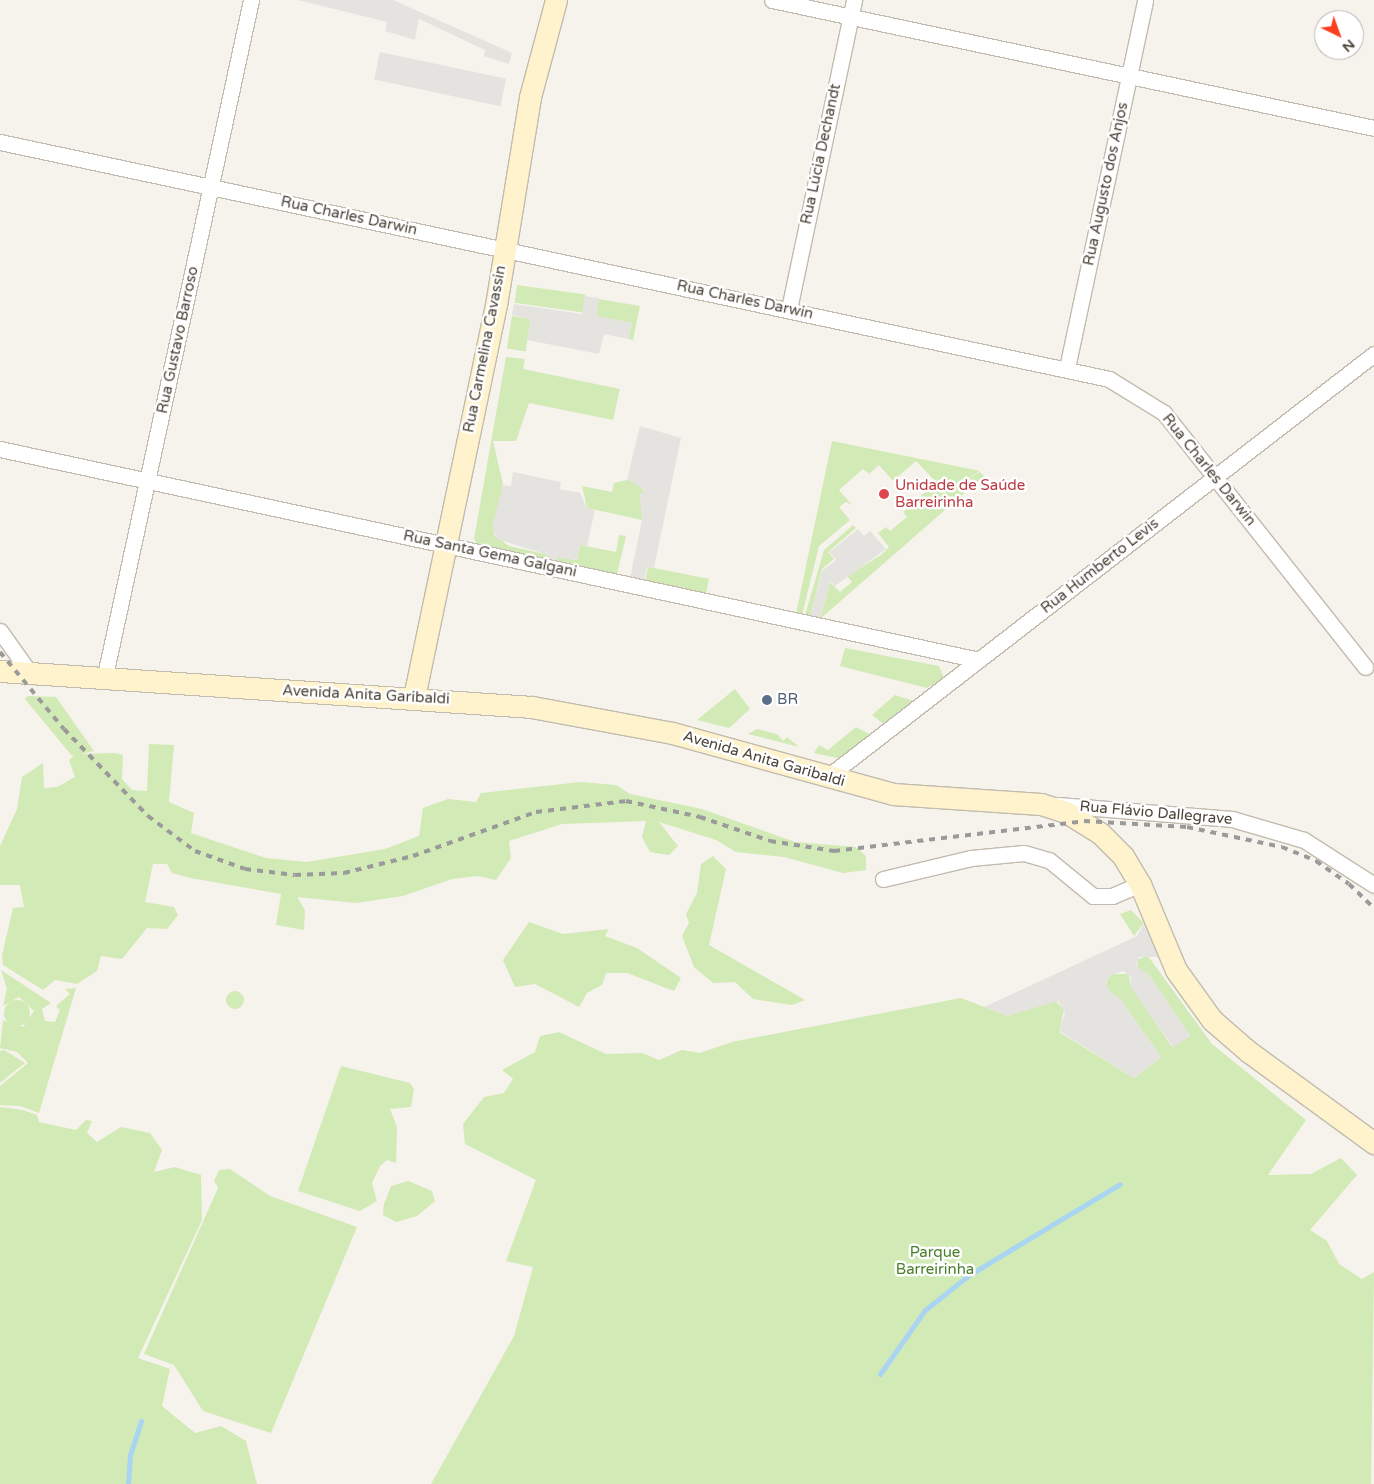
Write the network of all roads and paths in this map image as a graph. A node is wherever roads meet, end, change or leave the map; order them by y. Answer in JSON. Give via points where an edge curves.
{"nodes":[{"id":1,"x":251,"y":0,"type":"edge"},
{"id":2,"x":556,"y":0,"type":"edge"},
{"id":3,"x":772,"y":0,"type":"edge"},
{"id":4,"x":854,"y":0,"type":"edge"},
{"id":5,"x":1145,"y":0,"type":"edge"},
{"id":6,"x":850,"y":16,"type":"junction"},
{"id":7,"x":1129,"y":76,"type":"junction"},
{"id":8,"x":1374,"y":128,"type":"edge"},
{"id":9,"x":0,"y":142,"type":"edge"},
{"id":10,"x":211,"y":186,"type":"junction"},
{"id":11,"x":504,"y":249,"type":"junction"},
{"id":12,"x":789,"y":309,"type":"junction"},
{"id":13,"x":1374,"y":354,"type":"edge"},
{"id":14,"x":1067,"y":368,"type":"junction"},
{"id":15,"x":0,"y":449,"type":"edge"},
{"id":16,"x":1215,"y":477,"type":"junction"},
{"id":17,"x":148,"y":480,"type":"junction"},
{"id":18,"x":446,"y":544,"type":"junction"},
{"id":19,"x":0,"y":631,"type":"edge"},
{"id":20,"x":979,"y":660,"type":"junction"},
{"id":21,"x":1365,"y":667,"type":"dead end"},
{"id":22,"x":0,"y":671,"type":"edge"},
{"id":23,"x":32,"y":676,"type":"junction"},
{"id":24,"x":104,"y":680,"type":"junction"},
{"id":25,"x":414,"y":697,"type":"junction"},
{"id":26,"x":826,"y":778,"type":"junction"},
{"id":27,"x":1041,"y":804,"type":"junction"},
{"id":28,"x":883,"y":879,"type":"dead end"},
{"id":29,"x":1140,"y":884,"type":"junction"},
{"id":30,"x":1374,"y":885,"type":"edge"},
{"id":31,"x":1374,"y":1143,"type":"edge"}],
"edges":[{"from":1,"to":10,"type":"street","name":"Rua Gustavo Barroso"},
{"from":2,"to":11,"type":"main road","name":"Rua Carmelina Cavassin","via":[[530,97]]},
{"from":3,"to":6,"type":"street"},
{"from":4,"to":6,"type":"street","name":"Rua Lúcia Dechandt"},
{"from":5,"to":7,"type":"street","name":"Rua Augusto dos Anjos"},
{"from":6,"to":7,"type":"street"},
{"from":6,"to":12,"type":"street","name":"Rua Lúcia Dechandt"},
{"from":7,"to":8,"type":"street"},
{"from":7,"to":14,"type":"street","name":"Rua Augusto dos Anjos"},
{"from":9,"to":10,"type":"street","name":"Rua Charles Darwin"},
{"from":10,"to":11,"type":"street","name":"Rua Charles Darwin"},
{"from":10,"to":17,"type":"street","name":"Rua Gustavo Barroso"},
{"from":11,"to":12,"type":"street","name":"Rua Charles Darwin"},
{"from":11,"to":18,"type":"main road","name":"Rua Carmelina Cavassin","via":[[496,305]]},
{"from":12,"to":14,"type":"street","name":"Rua Charles Darwin"},
{"from":13,"to":16,"type":"street","name":"Rua Humberto Levis"},
{"from":14,"to":16,"type":"street","name":"Rua Charles Darwin","via":[[1109,380],[1148,400]]},
{"from":15,"to":17,"type":"street","name":"Rua Santa Gema Galgani"},
{"from":16,"to":20,"type":"street","name":"Rua Humberto Levis"},
{"from":16,"to":21,"type":"street","name":"Rua Charles Darwin"},
{"from":17,"to":18,"type":"street","name":"Rua Santa Gema Galgani"},
{"from":17,"to":24,"type":"street","name":"Rua Gustavo Barroso"},
{"from":18,"to":20,"type":"street","name":"Rua Santa Gema Galgani"},
{"from":18,"to":25,"type":"main road","name":"Rua Carmelina Cavassin"},
{"from":19,"to":23,"type":"street"},
{"from":20,"to":26,"type":"street","name":"Rua Humberto Levis"},
{"from":22,"to":23,"type":"main road","name":"Avenida Anita Garibaldi"},
{"from":23,"to":24,"type":"main road","name":"Avenida Anita Garibaldi"},
{"from":24,"to":25,"type":"main road","name":"Avenida Anita Garibaldi"},
{"from":25,"to":26,"type":"main road","name":"Avenida Anita Garibaldi","via":[[532,707],[619,721]]},
{"from":26,"to":27,"type":"main road","name":"Avenida Anita Garibaldi","via":[[920,798]]},
{"from":27,"to":29,"type":"main road","name":"Avenida Anita Garibaldi","via":[[1100,833]]},
{"from":27,"to":30,"type":"street","name":"Rua Flávio Dallegrave","via":[[1232,819],[1304,840]]},
{"from":28,"to":29,"type":"street","via":[[971,858],[1024,853],[1048,860],[1093,896],[1112,896]]},
{"from":29,"to":31,"type":"main road","name":"Avenida Anita Garibaldi","via":[[1176,970],[1212,1020],[1255,1057]]}]}
